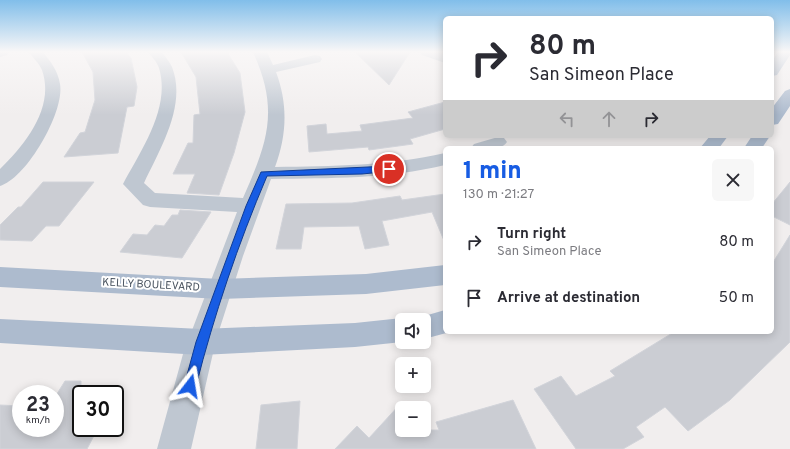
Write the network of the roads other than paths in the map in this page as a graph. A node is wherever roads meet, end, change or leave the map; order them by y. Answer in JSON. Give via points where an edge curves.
{"nodes":[{"id":1,"x":51,"y":73,"type":"edge"},
{"id":2,"x":167,"y":73,"type":"edge"},
{"id":3,"x":268,"y":73,"type":"edge"},
{"id":4,"x":790,"y":94,"type":"edge"},
{"id":5,"x":774,"y":117,"type":"edge"},
{"id":6,"x":717,"y":138,"type":"edge"},
{"id":7,"x":498,"y":142,"type":"dead end"},
{"id":8,"x":486,"y":146,"type":"edge"},
{"id":9,"x":710,"y":146,"type":"edge"},
{"id":10,"x":443,"y":159,"type":"edge"},
{"id":11,"x":264,"y":173,"type":"junction"},
{"id":12,"x":0,"y":180,"type":"edge"},
{"id":13,"x":250,"y":206,"type":"junction"},
{"id":14,"x":443,"y":275,"type":"edge"},
{"id":15,"x":0,"y":277,"type":"edge"},
{"id":16,"x":220,"y":289,"type":"junction"},
{"id":17,"x":443,"y":322,"type":"edge"},
{"id":18,"x":431,"y":325,"type":"edge"},
{"id":19,"x":0,"y":331,"type":"edge"},
{"id":20,"x":395,"y":331,"type":"edge"},
{"id":21,"x":201,"y":342,"type":"junction"},
{"id":22,"x":174,"y":449,"type":"edge"}],
"edges":[{"from":1,"to":12,"type":"street","via":[[50,112],[36,140]]},
{"from":2,"to":13,"type":"street","via":[[171,84],[162,127],[132,184],[150,200]]},
{"from":3,"to":11,"type":"street","via":[[273,86],[277,117],[273,144]]},
{"from":4,"to":5,"type":"main road"},
{"from":6,"to":9,"type":"main road"},
{"from":7,"to":8,"type":"street"},
{"from":10,"to":11,"type":"street","via":[[402,168]]},
{"from":11,"to":13,"type":"street"},
{"from":13,"to":16,"type":"street"},
{"from":14,"to":16,"type":"main road","name":"KELLY BOULEVARD","via":[[366,284]]},
{"from":15,"to":16,"type":"main road","name":"KELLY BOULEVARD"},
{"from":16,"to":21,"type":"street"},
{"from":17,"to":18,"type":"main road"},
{"from":19,"to":21,"type":"main road"},
{"from":20,"to":21,"type":"main road"},
{"from":21,"to":22,"type":"street"}]}
